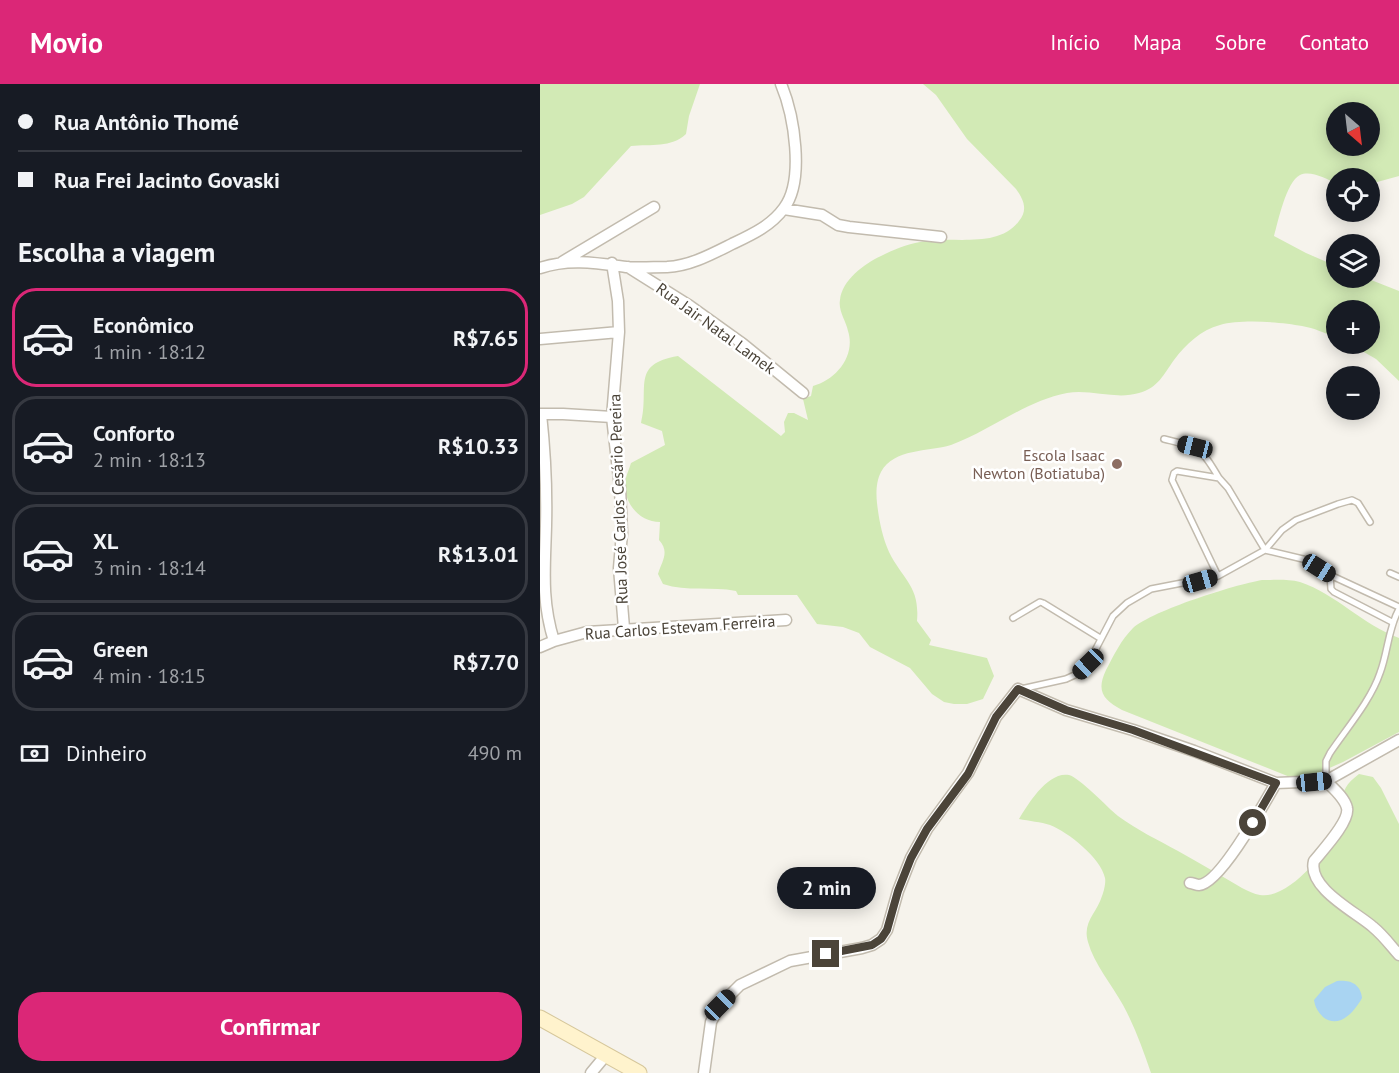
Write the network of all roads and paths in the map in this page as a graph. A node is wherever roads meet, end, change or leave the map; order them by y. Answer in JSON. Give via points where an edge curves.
{"nodes":[{"id":1,"x":782,"y":84,"type":"edge"},
{"id":2,"x":654,"y":207,"type":"dead end"},
{"id":3,"x":784,"y":209,"type":"junction"},
{"id":4,"x":941,"y":237,"type":"dead end"},
{"id":5,"x":562,"y":262,"type":"junction"},
{"id":6,"x":612,"y":263,"type":"junction"},
{"id":7,"x":626,"y":267,"type":"junction"},
{"id":8,"x":540,"y":268,"type":"edge"},
{"id":9,"x":619,"y":332,"type":"junction"},
{"id":10,"x":540,"y":339,"type":"edge"},
{"id":11,"x":803,"y":393,"type":"dead end"},
{"id":12,"x":540,"y":414,"type":"edge"},
{"id":13,"x":612,"y":417,"type":"junction"},
{"id":14,"x":1164,"y":439,"type":"dead end"},
{"id":15,"x":1219,"y":478,"type":"junction"},
{"id":16,"x":1370,"y":522,"type":"dead end"},
{"id":17,"x":1265,"y":550,"type":"junction"},
{"id":18,"x":1390,"y":573,"type":"dead end"},
{"id":19,"x":1330,"y":575,"type":"junction"},
{"id":20,"x":1218,"y":576,"type":"junction"},
{"id":21,"x":1399,"y":577,"type":"edge"},
{"id":22,"x":1399,"y":608,"type":"edge"},
{"id":23,"x":1013,"y":618,"type":"dead end"},
{"id":24,"x":786,"y":620,"type":"dead end"},
{"id":25,"x":1392,"y":622,"type":"junction"},
{"id":26,"x":624,"y":628,"type":"junction"},
{"id":27,"x":1100,"y":638,"type":"junction"},
{"id":28,"x":554,"y":641,"type":"junction"},
{"id":29,"x":540,"y":647,"type":"edge"},
{"id":30,"x":1018,"y":689,"type":"junction"},
{"id":31,"x":1398,"y":743,"type":"edge"},
{"id":32,"x":1326,"y":781,"type":"junction"},
{"id":33,"x":1276,"y":783,"type":"junction"},
{"id":34,"x":1190,"y":883,"type":"dead end"},
{"id":35,"x":1399,"y":955,"type":"edge"},
{"id":36,"x":540,"y":1018,"type":"edge"},
{"id":37,"x":606,"y":1055,"type":"junction"},
{"id":38,"x":591,"y":1073,"type":"edge"},
{"id":39,"x":639,"y":1073,"type":"edge"},
{"id":40,"x":704,"y":1073,"type":"edge"}],
"edges":[{"from":1,"to":3,"type":"street","via":[[797,159],[792,192]]},
{"from":2,"to":5,"type":"street"},
{"from":3,"to":4,"type":"street","via":[[822,216],[849,227]]},
{"from":3,"to":7,"type":"street","via":[[765,228],[703,259],[670,267]]},
{"from":5,"to":6,"type":"street"},
{"from":5,"to":8,"type":"street"},
{"from":6,"to":7,"type":"street"},
{"from":6,"to":9,"type":"street","name":"Rua José Carlos Cesário Pereira"},
{"from":7,"to":11,"type":"street","name":"Rua Jair Natal Lamek","via":[[690,306]]},
{"from":9,"to":10,"type":"street"},
{"from":9,"to":13,"type":"street","name":"Rua José Carlos Cesário Pereira"},
{"from":12,"to":13,"type":"street"},
{"from":12,"to":28,"type":"street","via":[[547,478],[544,591]]},
{"from":13,"to":26,"type":"street","name":"Rua José Carlos Cesário Pereira","via":[[620,488],[619,568]]},
{"from":14,"to":15,"type":"lane","via":[[1195,447]]},
{"from":15,"to":17,"type":"lane"},
{"from":15,"to":20,"type":"lane","via":[[1177,471],[1172,475]]},
{"from":16,"to":17,"type":"lane","via":[[1352,500],[1296,520]]},
{"from":17,"to":19,"type":"lane","via":[[1307,560]]},
{"from":17,"to":20,"type":"lane"},
{"from":18,"to":21,"type":"lane"},
{"from":19,"to":22,"type":"lane"},
{"from":19,"to":25,"type":"lane","via":[[1334,592]]},
{"from":20,"to":27,"type":"lane","via":[[1151,590],[1113,616]]},
{"from":22,"to":25,"type":"lane"},
{"from":23,"to":27,"type":"lane","via":[[1040,602]]},
{"from":24,"to":26,"type":"street","name":"Rua Carlos Estevam Ferreira"},
{"from":25,"to":32,"type":"lane","via":[[1378,678],[1330,753]]},
{"from":26,"to":28,"type":"street","name":"Rua Carlos Estevam Ferreira"},
{"from":27,"to":30,"type":"lane","via":[[1088,664],[1078,673]]},
{"from":28,"to":29,"type":"street","name":"Rua Carlos Estevam Ferreira"},
{"from":30,"to":33,"type":"street","via":[[1066,710],[1164,740]]},
{"from":30,"to":40,"type":"street","via":[[996,717],[968,774],[927,829],[911,858],[881,939],[862,948],[790,961],[740,985],[720,1005],[711,1022]]},
{"from":31,"to":32,"type":"street"},
{"from":32,"to":33,"type":"street"},
{"from":32,"to":35,"type":"street","via":[[1348,810],[1346,819],[1314,861],[1315,878],[1324,890],[1377,930]]},
{"from":33,"to":34,"type":"street","via":[[1241,843],[1214,876],[1206,883]]},
{"from":36,"to":37,"type":"main road"},
{"from":37,"to":38,"type":"street"},
{"from":37,"to":39,"type":"main road"}]}
